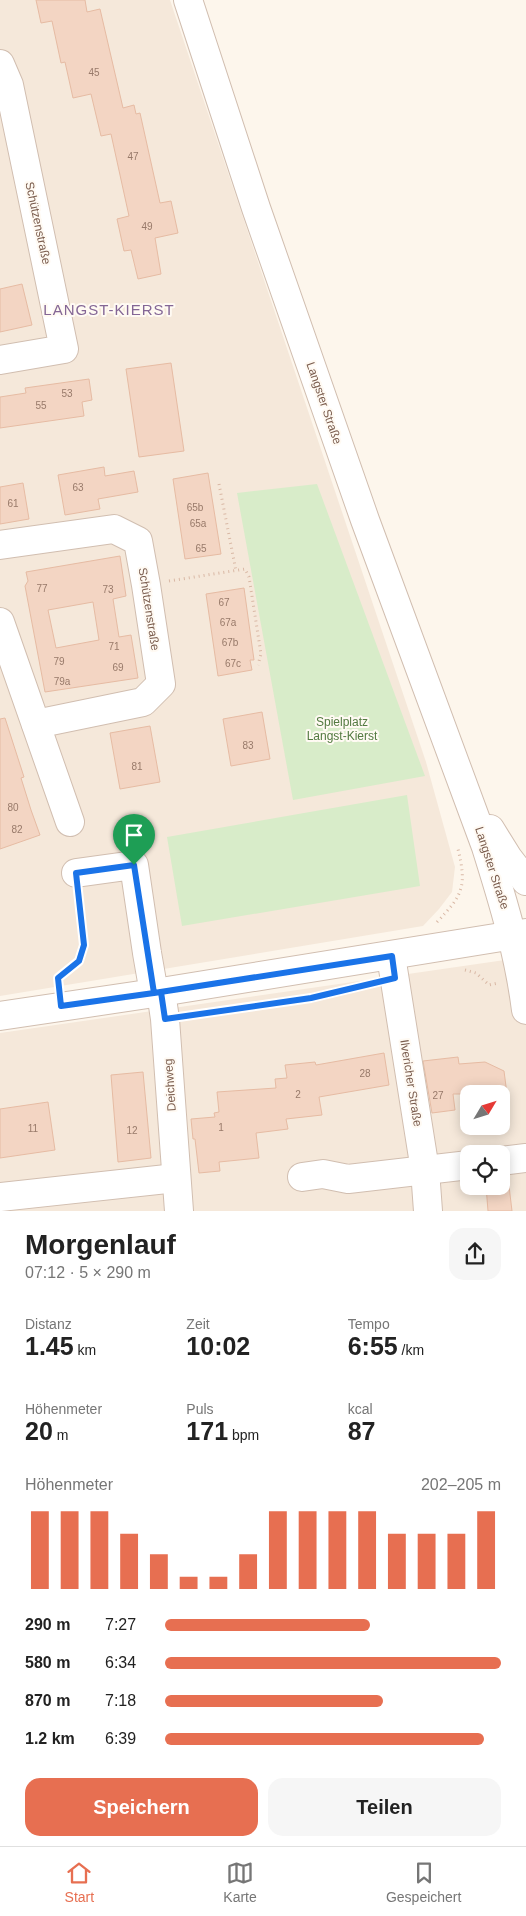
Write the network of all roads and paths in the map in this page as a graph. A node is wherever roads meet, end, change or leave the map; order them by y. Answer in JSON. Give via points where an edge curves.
{"nodes":[{"id":1,"x":188,"y":0,"type":"edge"},
{"id":2,"x":0,"y":64,"type":"edge"},
{"id":3,"x":0,"y":360,"type":"edge"},
{"id":4,"x":219,"y":484,"type":"dead end"},
{"id":5,"x":0,"y":545,"type":"edge"},
{"id":6,"x":236,"y":571,"type":"junction"},
{"id":7,"x":146,"y":585,"type":"junction"},
{"id":8,"x":0,"y":622,"type":"edge"},
{"id":9,"x":258,"y":665,"type":"dead end"},
{"id":10,"x":36,"y":724,"type":"junction"},
{"id":11,"x":469,"y":802,"type":"junction"},
{"id":12,"x":70,"y":822,"type":"dead end"},
{"id":13,"x":76,"y":873,"type":"joint"},
{"id":14,"x":526,"y":881,"type":"edge"},
{"id":15,"x":519,"y":934,"type":"edge"},
{"id":16,"x":392,"y":956,"type":"junction"},
{"id":17,"x":460,"y":969,"type":"dead end"},
{"id":18,"x":521,"y":980,"type":"junction"},
{"id":19,"x":358,"y":987,"type":"dead end"},
{"id":20,"x":158,"y":992,"type":"junction"},
{"id":21,"x":61,"y":1006,"type":"junction"},
{"id":22,"x":526,"y":1010,"type":"edge"},
{"id":23,"x":0,"y":1016,"type":"edge"},
{"id":24,"x":165,"y":1019,"type":"junction"},
{"id":25,"x":526,"y":1158,"type":"edge"},
{"id":26,"x":510,"y":1160,"type":"edge"},
{"id":27,"x":460,"y":1166,"type":"edge"},
{"id":28,"x":425,"y":1170,"type":"junction"},
{"id":29,"x":302,"y":1177,"type":"dead end"},
{"id":30,"x":176,"y":1178,"type":"junction"},
{"id":31,"x":0,"y":1197,"type":"edge"},
{"id":32,"x":179,"y":1211,"type":"edge"},
{"id":33,"x":428,"y":1211,"type":"edge"}],
"edges":[{"from":1,"to":11,"type":"street","name":"Langster Straße","via":[[256,208]]},
{"from":2,"to":3,"type":"street","name":"Schützenstraße","via":[[8,84],[64,349]]},
{"from":4,"to":6,"type":"path"},
{"from":5,"to":7,"type":"street","name":"Schützenstraße","via":[[114,529],[138,541]]},
{"from":6,"to":7,"type":"path"},
{"from":6,"to":9,"type":"path","via":[[245,569],[249,577],[260,654]]},
{"from":7,"to":10,"type":"street","name":"Schützenstraße","via":[[160,684],[143,702]]},
{"from":8,"to":10,"type":"street"},
{"from":10,"to":12,"type":"street"},
{"from":11,"to":14,"type":"street","name":"Langster Straße"},
{"from":11,"to":15,"type":"street","name":"Langster Straße","via":[[503,901]]},
{"from":13,"to":20,"type":"street","via":[[134,865]]},
{"from":13,"to":21,"type":"path","via":[[84,945],[79,961],[58,978]]},
{"from":15,"to":16,"type":"street"},
{"from":15,"to":18,"type":"street","name":"Langster Straße"},
{"from":16,"to":20,"type":"street"},
{"from":16,"to":28,"type":"street","name":"Ilvericher Straße"},
{"from":17,"to":18,"type":"path","via":[[476,973],[489,985]]},
{"from":18,"to":22,"type":"street","name":"Langster Straße"},
{"from":19,"to":24,"type":"path","via":[[311,998]]},
{"from":20,"to":21,"type":"street"},
{"from":20,"to":24,"type":"street","name":"Deichweg"},
{"from":21,"to":23,"type":"street"},
{"from":24,"to":30,"type":"street","name":"Deichweg"},
{"from":25,"to":26,"type":"street"},
{"from":27,"to":28,"type":"street"},
{"from":28,"to":29,"type":"street","via":[[348,1179],[323,1174]]},
{"from":28,"to":33,"type":"street","name":"Ilvericher Straße"},
{"from":30,"to":31,"type":"street"},
{"from":30,"to":32,"type":"street","name":"Deichweg"}]}
